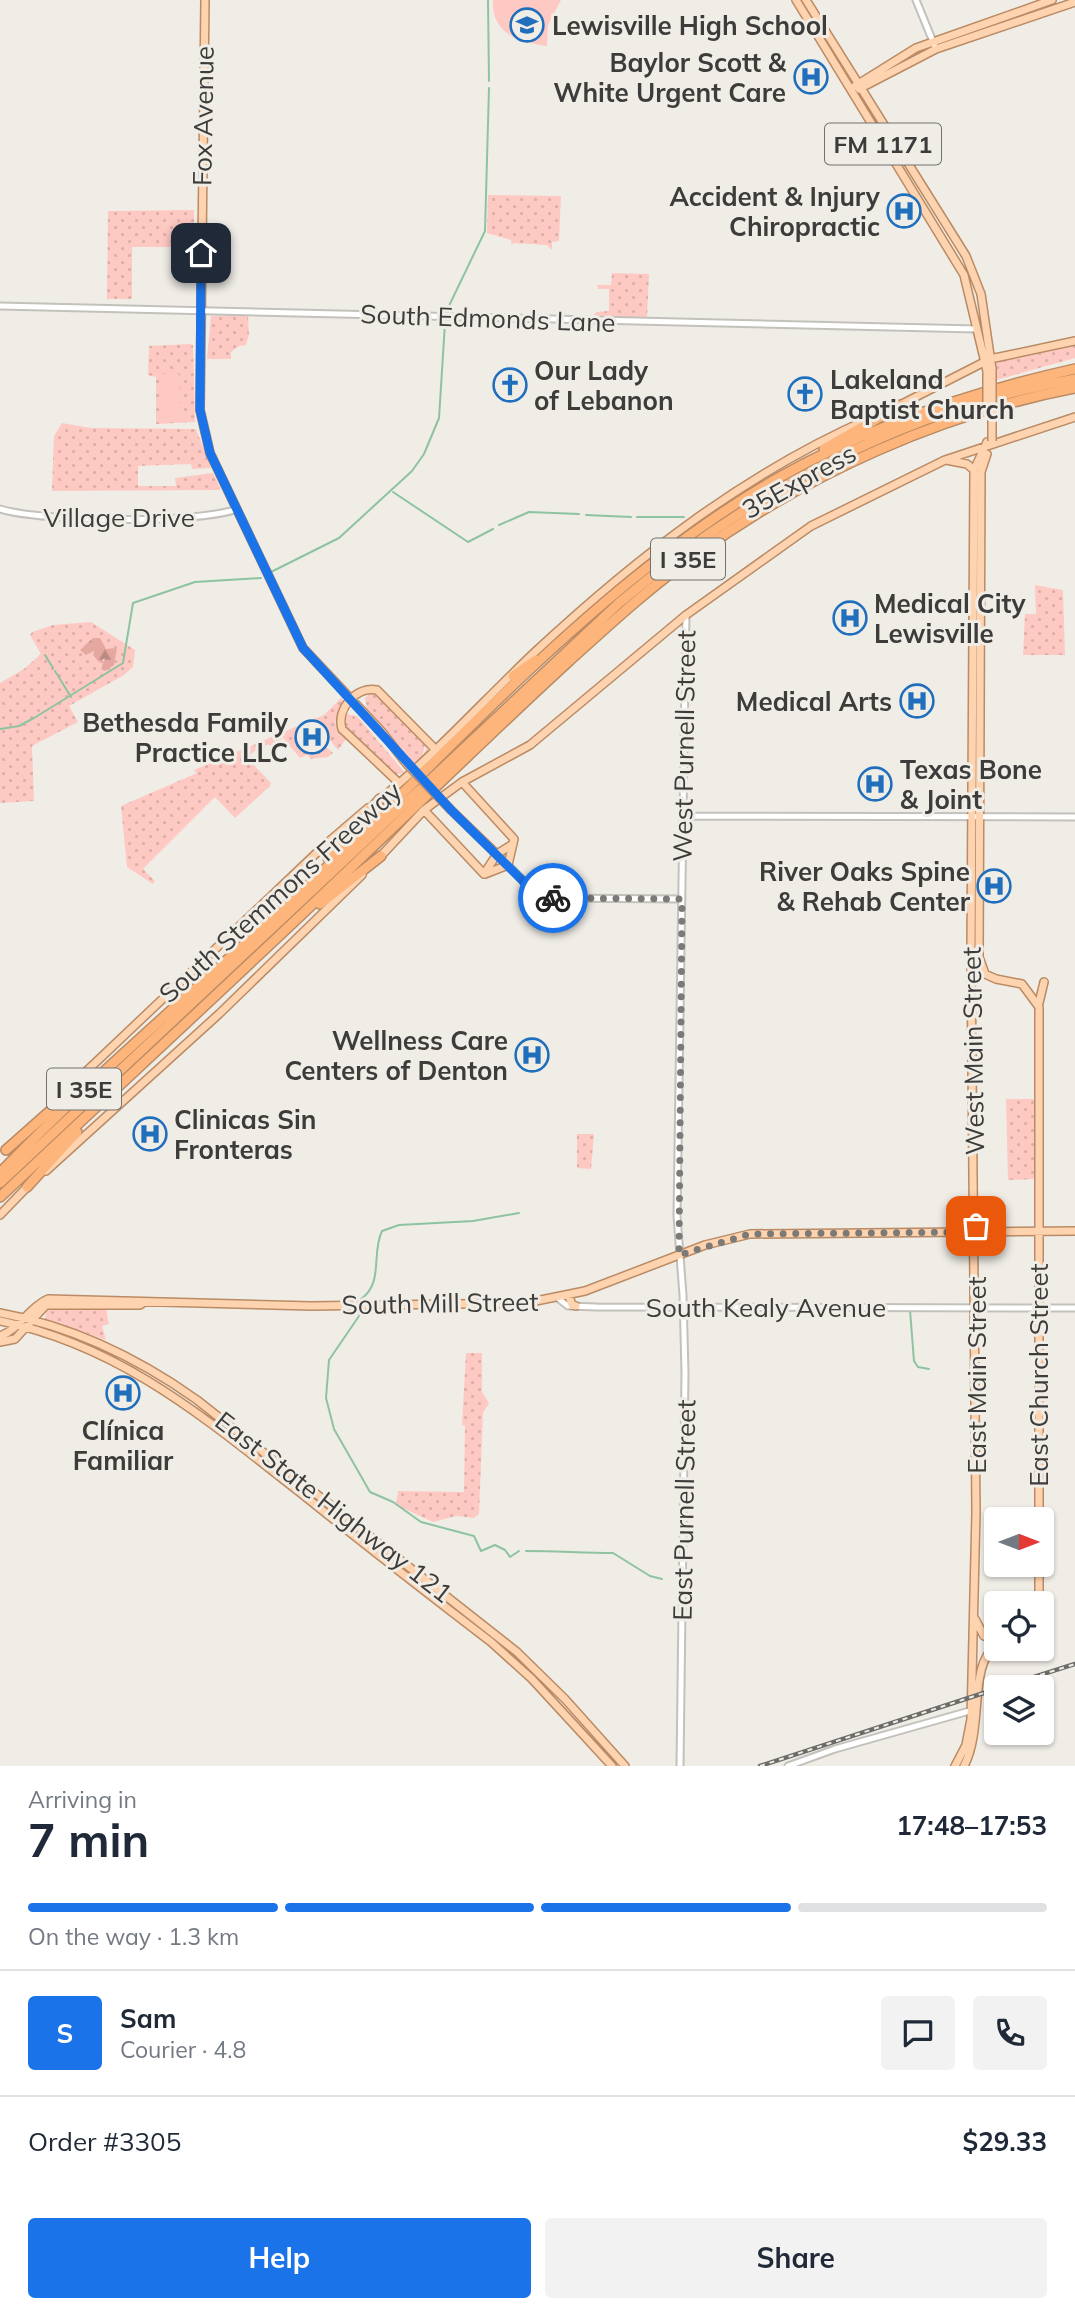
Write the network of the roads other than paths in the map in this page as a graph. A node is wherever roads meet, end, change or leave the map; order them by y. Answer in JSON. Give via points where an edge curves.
{"nodes":[{"id":1,"x":205,"y":0,"type":"edge"},
{"id":2,"x":796,"y":0,"type":"edge"},
{"id":3,"x":806,"y":0,"type":"edge"},
{"id":4,"x":916,"y":0,"type":"edge"},
{"id":5,"x":1050,"y":1,"type":"edge"},
{"id":6,"x":1075,"y":2,"type":"edge"},
{"id":7,"x":1057,"y":9,"type":"junction"},
{"id":8,"x":934,"y":45,"type":"junction"},
{"id":9,"x":860,"y":86,"type":"junction"},
{"id":10,"x":851,"y":91,"type":"junction"},
{"id":11,"x":954,"y":237,"type":"junction"},
{"id":12,"x":945,"y":243,"type":"junction"},
{"id":13,"x":0,"y":306,"type":"edge"},
{"id":14,"x":200,"y":310,"type":"junction"},
{"id":15,"x":976,"y":329,"type":"junction"},
{"id":16,"x":1075,"y":341,"type":"edge"},
{"id":17,"x":988,"y":347,"type":"junction"},
{"id":18,"x":1003,"y":356,"type":"junction"},
{"id":19,"x":987,"y":360,"type":"junction"},
{"id":20,"x":1075,"y":362,"type":"edge"},
{"id":21,"x":1075,"y":369,"type":"edge"},
{"id":22,"x":1060,"y":373,"type":"junction"},
{"id":23,"x":1075,"y":379,"type":"edge"},
{"id":24,"x":1075,"y":388,"type":"edge"},
{"id":25,"x":901,"y":405,"type":"junction"},
{"id":26,"x":1075,"y":416,"type":"edge"},
{"id":27,"x":989,"y":443,"type":"junction"},
{"id":28,"x":945,"y":460,"type":"junction"},
{"id":29,"x":974,"y":470,"type":"junction"},
{"id":30,"x":782,"y":476,"type":"junction"},
{"id":31,"x":974,"y":487,"type":"junction"},
{"id":32,"x":981,"y":503,"type":"junction"},
{"id":33,"x":0,"y":509,"type":"edge"},
{"id":34,"x":237,"y":509,"type":"junction"},
{"id":35,"x":686,"y":615,"type":"junction"},
{"id":36,"x":548,"y":656,"type":"junction"},
{"id":37,"x":513,"y":676,"type":"junction"},
{"id":38,"x":363,"y":692,"type":"junction"},
{"id":39,"x":349,"y":699,"type":"junction"},
{"id":40,"x":358,"y":707,"type":"junction"},
{"id":41,"x":341,"y":713,"type":"junction"},
{"id":42,"x":437,"y":751,"type":"junction"},
{"id":43,"x":462,"y":782,"type":"junction"},
{"id":44,"x":399,"y":783,"type":"junction"},
{"id":45,"x":380,"y":799,"type":"junction"},
{"id":46,"x":424,"y":810,"type":"junction"},
{"id":47,"x":976,"y":816,"type":"junction"},
{"id":48,"x":683,"y":817,"type":"junction"},
{"id":49,"x":1075,"y":817,"type":"edge"},
{"id":50,"x":513,"y":843,"type":"junction"},
{"id":51,"x":497,"y":853,"type":"junction"},
{"id":52,"x":381,"y":856,"type":"junction"},
{"id":53,"x":508,"y":865,"type":"junction"},
{"id":54,"x":484,"y":874,"type":"junction"},
{"id":55,"x":306,"y":888,"type":"junction"},
{"id":56,"x":682,"y":899,"type":"junction"},
{"id":57,"x":243,"y":968,"type":"junction"},
{"id":58,"x":1044,"y":982,"type":"dead end"},
{"id":59,"x":1039,"y":1007,"type":"junction"},
{"id":60,"x":172,"y":1009,"type":"junction"},
{"id":61,"x":131,"y":1074,"type":"junction"},
{"id":62,"x":3,"y":1153,"type":"edge"},
{"id":63,"x":0,"y":1173,"type":"edge"},
{"id":64,"x":0,"y":1182,"type":"edge"},
{"id":65,"x":27,"y":1187,"type":"junction"},
{"id":66,"x":0,"y":1197,"type":"edge"},
{"id":67,"x":0,"y":1213,"type":"edge"},
{"id":68,"x":1038,"y":1230,"type":"junction"},
{"id":69,"x":1075,"y":1231,"type":"edge"},
{"id":70,"x":976,"y":1232,"type":"junction"},
{"id":71,"x":679,"y":1255,"type":"junction"},
{"id":72,"x":569,"y":1296,"type":"junction"},
{"id":73,"x":559,"y":1299,"type":"junction"},
{"id":74,"x":576,"y":1306,"type":"junction"},
{"id":75,"x":683,"y":1307,"type":"junction"},
{"id":76,"x":1075,"y":1308,"type":"edge"},
{"id":77,"x":976,"y":1309,"type":"junction"},
{"id":78,"x":1039,"y":1309,"type":"junction"},
{"id":79,"x":0,"y":1313,"type":"edge"},
{"id":80,"x":28,"y":1318,"type":"junction"},
{"id":81,"x":0,"y":1321,"type":"edge"},
{"id":82,"x":18,"y":1325,"type":"junction"},
{"id":83,"x":26,"y":1328,"type":"junction"},
{"id":84,"x":39,"y":1332,"type":"junction"},
{"id":85,"x":18,"y":1337,"type":"junction"},
{"id":86,"x":0,"y":1339,"type":"edge"},
{"id":87,"x":238,"y":1432,"type":"junction"},
{"id":88,"x":232,"y":1440,"type":"junction"},
{"id":89,"x":301,"y":1480,"type":"junction"},
{"id":90,"x":293,"y":1487,"type":"junction"},
{"id":91,"x":334,"y":1506,"type":"junction"},
{"id":92,"x":1039,"y":1507,"type":"edge"},
{"id":93,"x":327,"y":1515,"type":"junction"},
{"id":94,"x":973,"y":1615,"type":"junction"},
{"id":95,"x":984,"y":1636,"type":"edge"},
{"id":96,"x":517,"y":1652,"type":"junction"},
{"id":97,"x":984,"y":1658,"type":"edge"},
{"id":98,"x":510,"y":1659,"type":"junction"},
{"id":99,"x":975,"y":1710,"type":"junction"},
{"id":100,"x":612,"y":1766,"type":"edge"},
{"id":101,"x":625,"y":1766,"type":"edge"},
{"id":102,"x":680,"y":1766,"type":"edge"},
{"id":103,"x":789,"y":1766,"type":"edge"},
{"id":104,"x":955,"y":1766,"type":"edge"},
{"id":105,"x":964,"y":1766,"type":"edge"}],
"edges":[{"from":1,"to":14,"type":"main road","name":"Fox Avenue"},
{"from":2,"to":10,"type":"main road","name":"West Main Street","number":"FM 1171"},
{"from":3,"to":9,"type":"main road","name":"West Main Street","number":"FM 1171"},
{"from":4,"to":8,"type":"street"},
{"from":5,"to":7,"type":"main road"},
{"from":5,"to":8,"type":"main road"},
{"from":6,"to":7,"type":"main road"},
{"from":7,"to":8,"type":"main road"},
{"from":8,"to":9,"type":"main road"},
{"from":9,"to":10,"type":"main road"},
{"from":9,"to":11,"type":"main road","name":"West Main Street","number":"FM 1171"},
{"from":10,"to":12,"type":"main road","name":"West Main Street","number":"FM 1171"},
{"from":11,"to":12,"type":"main road"},
{"from":11,"to":17,"type":"main road","name":"West Main Street","number":"FM 1171","via":[[977,281]]},
{"from":12,"to":15,"type":"main road","name":"West Main Street","number":"FM 1171","via":[[967,283]]},
{"from":13,"to":14,"type":"street","name":"South Edmonds Lane"},
{"from":14,"to":15,"type":"street","name":"South Edmonds Lane"},
{"from":14,"to":34,"type":"main road","name":"Fox Avenue","via":[[201,422],[210,453]]},
{"from":15,"to":19,"type":"main road","name":"West Main Street","number":"FM 1171"},
{"from":16,"to":18,"type":"main road","name":"South Stemmons Freeway"},
{"from":17,"to":18,"type":"main road","via":[[992,354]]},
{"from":17,"to":19,"type":"main road","name":"West Main Street","number":"FM 1171"},
{"from":18,"to":19,"type":"main road","name":"South Stemmons Freeway"},
{"from":19,"to":25,"type":"main road","name":"South Stemmons Freeway"},
{"from":19,"to":27,"type":"main road","name":"West Main Street","number":"FM 1171","bridge":true},
{"from":20,"to":22,"type":"highway"},
{"from":21,"to":22,"type":"highway","number":"I 35E"},
{"from":22,"to":30,"type":"highway","name":"South Stemmons Freeway","number":"I 35E","via":[[985,391],[873,431]]},
{"from":23,"to":64,"type":"highway","name":"35Express","via":[[1005,395],[909,426],[810,471],[735,515],[664,566]]},
{"from":24,"to":57,"type":"highway","name":"South Stemmons Freeway","number":"I 35E","via":[[917,433],[794,491],[677,568],[464,757]]},
{"from":25,"to":30,"type":"highway"},
{"from":25,"to":37,"type":"main road","name":"South Stemmons Freeway","via":[[824,440],[690,522],[601,592]]},
{"from":26,"to":27,"type":"main road","name":"South Stemmons Freeway"},
{"from":27,"to":28,"type":"main road","name":"South Stemmons Freeway"},
{"from":27,"to":29,"type":"main road","name":"West Main Street"},
{"from":27,"to":32,"type":"main road","name":"West Main Street","via":[[982,465]]},
{"from":28,"to":29,"type":"main road"},
{"from":28,"to":35,"type":"main road","name":"South Stemmons Freeway","via":[[811,526]]},
{"from":29,"to":31,"type":"main road","name":"West Main Street"},
{"from":30,"to":36,"type":"highway","name":"South Stemmons Freeway","number":"I 35E","via":[[707,523],[629,581]]},
{"from":31,"to":32,"type":"main road"},
{"from":31,"to":47,"type":"main road","name":"West Main Street"},
{"from":32,"to":47,"type":"main road","name":"West Main Street"},
{"from":33,"to":34,"type":"street","name":"Village Drive","via":[[35,517],[211,517]]},
{"from":34,"to":39,"type":"main road","name":"Fox Avenue","via":[[303,648]]},
{"from":35,"to":43,"type":"main road","name":"South Stemmons Freeway","via":[[530,745]]},
{"from":35,"to":48,"type":"street","name":"West Purnell Street"},
{"from":36,"to":37,"type":"highway"},
{"from":36,"to":55,"type":"highway","name":"South Stemmons Freeway","number":"I 35E"},
{"from":37,"to":42,"type":"main road","name":"South Stemmons Freeway"},
{"from":38,"to":39,"type":"main road"},
{"from":38,"to":40,"type":"main road"},
{"from":38,"to":42,"type":"main road","via":[[381,692]]},
{"from":39,"to":40,"type":"main road","name":"Fox Avenue"},
{"from":39,"to":41,"type":"main road"},
{"from":40,"to":41,"type":"main road"},
{"from":40,"to":51,"type":"main road","name":"Fox Avenue","bridge":true,"via":[[406,763]]},
{"from":41,"to":44,"type":"main road","via":[[342,729]]},
{"from":42,"to":44,"type":"main road","name":"South Stemmons Freeway"},
{"from":43,"to":46,"type":"main road","name":"South Stemmons Freeway"},
{"from":43,"to":50,"type":"main road","via":[[508,829]]},
{"from":44,"to":45,"type":"main road","name":"South Stemmons Freeway"},
{"from":45,"to":55,"type":"highway"},
{"from":45,"to":62,"type":"main road","name":"South Stemmons Freeway","via":[[326,844]]},
{"from":46,"to":52,"type":"main road","name":"South Stemmons Freeway"},
{"from":46,"to":54,"type":"main road"},
{"from":47,"to":48,"type":"street"},
{"from":47,"to":49,"type":"street"},
{"from":47,"to":59,"type":"main road","name":"West Main Street","via":[[979,957],[985,974],[1022,984]]},
{"from":47,"to":70,"type":"main road","name":"West Main Street"},
{"from":48,"to":56,"type":"street","name":"West Purnell Street"},
{"from":50,"to":51,"type":"main road"},
{"from":50,"to":53,"type":"main road"},
{"from":51,"to":53,"type":"main road","name":"Fox Avenue"},
{"from":51,"to":54,"type":"main road"},
{"from":52,"to":57,"type":"highway"},
{"from":52,"to":65,"type":"main road","name":"South Stemmons Freeway","via":[[219,1014]]},
{"from":53,"to":54,"type":"main road"},
{"from":53,"to":56,"type":"street","name":"Fox Avenue","via":[[537,894],[549,898]]},
{"from":55,"to":60,"type":"highway","name":"South Stemmons Freeway","number":"I 35E"},
{"from":56,"to":71,"type":"street","name":"West Purnell Street"},
{"from":57,"to":61,"type":"highway","name":"South Stemmons Freeway","number":"I 35E"},
{"from":58,"to":59,"type":"main road","name":"East Church Street"},
{"from":59,"to":68,"type":"main road","name":"East Church Street"},
{"from":60,"to":62,"type":"highway"},
{"from":60,"to":63,"type":"highway","name":"South Stemmons Freeway","number":"I 35E"},
{"from":61,"to":65,"type":"highway"},
{"from":61,"to":66,"type":"highway","name":"South Stemmons Freeway","number":"I 35E"},
{"from":65,"to":67,"type":"main road","name":"South Stemmons Freeway"},
{"from":68,"to":69,"type":"main road","name":"South Mill Street"},
{"from":68,"to":70,"type":"main road","name":"South Mill Street"},
{"from":68,"to":78,"type":"main road","name":"East Church Street"},
{"from":70,"to":71,"type":"main road","name":"South Mill Street","via":[[750,1234]]},
{"from":70,"to":77,"type":"main road","name":"East Main Street"},
{"from":71,"to":72,"type":"main road","name":"South Mill Street"},
{"from":71,"to":75,"type":"street","name":"East Purnell Street"},
{"from":72,"to":73,"type":"main road","name":"South Mill Street"},
{"from":72,"to":74,"type":"main road"},
{"from":73,"to":74,"type":"street","name":"South Kealy Avenue"},
{"from":73,"to":80,"type":"main road","name":"South Mill Street","via":[[486,1306],[111,1302],[46,1305]]},
{"from":74,"to":75,"type":"street","name":"South Kealy Avenue"},
{"from":75,"to":77,"type":"street","name":"South Kealy Avenue"},
{"from":75,"to":102,"type":"street","name":"East Purnell Street"},
{"from":76,"to":78,"type":"street","name":"South Kealy Avenue"},
{"from":77,"to":78,"type":"street","name":"South Kealy Avenue"},
{"from":77,"to":94,"type":"main road","name":"East Main Street"},
{"from":78,"to":92,"type":"main road","name":"East Church Street"},
{"from":79,"to":80,"type":"main road","name":"East State Highway 121"},
{"from":80,"to":82,"type":"main road","name":"South Mill Street"},
{"from":80,"to":83,"type":"main road","name":"South Mill Street"},
{"from":80,"to":87,"type":"main road","name":"East State Highway 121","via":[[85,1338],[152,1370]]},
{"from":81,"to":82,"type":"main road","name":"East State Highway 121"},
{"from":82,"to":83,"type":"main road","name":"East State Highway 121"},
{"from":82,"to":86,"type":"main road"},
{"from":83,"to":84,"type":"main road","name":"East State Highway 121"},
{"from":83,"to":85,"type":"main road","name":"South Mill Street"},
{"from":84,"to":85,"type":"main road"},
{"from":84,"to":88,"type":"main road","name":"East State Highway 121","via":[[81,1346],[154,1382]]},
{"from":85,"to":86,"type":"main road"},
{"from":87,"to":88,"type":"main road"},
{"from":87,"to":89,"type":"main road","name":"East State Highway 121"},
{"from":88,"to":90,"type":"main road","name":"East State Highway 121"},
{"from":89,"to":90,"type":"main road"},
{"from":89,"to":91,"type":"main road","name":"East State Highway 121"},
{"from":90,"to":93,"type":"main road","name":"East State Highway 121"},
{"from":91,"to":93,"type":"main road"},
{"from":91,"to":96,"type":"main road","name":"East State Highway 121"},
{"from":93,"to":98,"type":"main road","name":"East State Highway 121"},
{"from":94,"to":95,"type":"main road"},
{"from":94,"to":99,"type":"main road","name":"East Main Street"},
{"from":96,"to":98,"type":"main road"},
{"from":96,"to":101,"type":"main road","name":"East State Highway 121"},
{"from":97,"to":99,"type":"main road","name":"East Main Street","via":[[978,1671]]},
{"from":98,"to":100,"type":"main road","name":"East State Highway 121"},
{"from":99,"to":103,"type":"street"},
{"from":99,"to":104,"type":"main road","name":"East Main Street"},
{"from":99,"to":105,"type":"main road","name":"East Main Street","via":[[974,1741]]}]}
